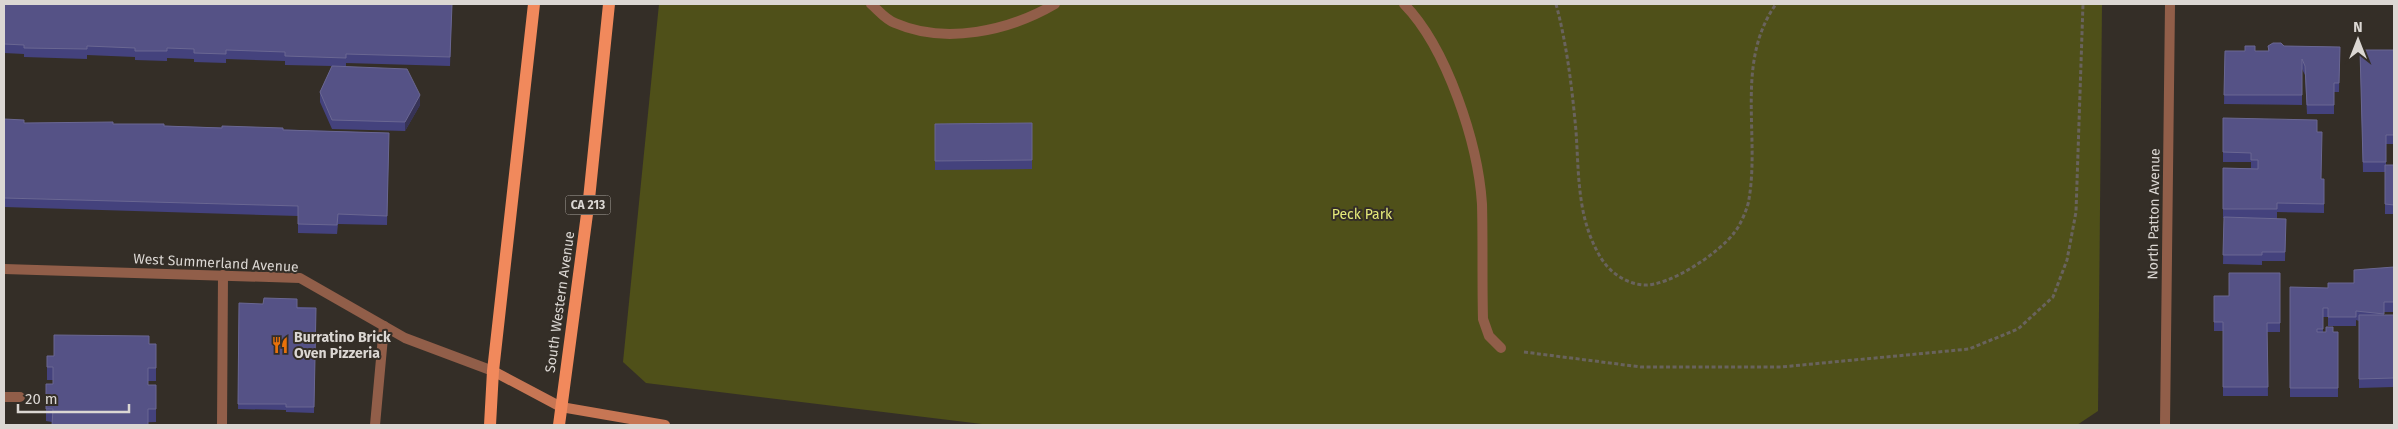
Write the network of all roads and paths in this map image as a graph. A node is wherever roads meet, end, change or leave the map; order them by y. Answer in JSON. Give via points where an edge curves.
{"nodes":[{"id":1,"x":534,"y":4,"type":"edge"},
{"id":2,"x":609,"y":4,"type":"edge"},
{"id":3,"x":871,"y":4,"type":"edge"},
{"id":4,"x":1055,"y":4,"type":"edge"},
{"id":5,"x":1404,"y":4,"type":"edge"},
{"id":6,"x":1556,"y":4,"type":"edge"},
{"id":7,"x":1776,"y":4,"type":"edge"},
{"id":8,"x":2083,"y":4,"type":"edge"},
{"id":9,"x":2170,"y":4,"type":"edge"},
{"id":10,"x":4,"y":268,"type":"edge"},
{"id":11,"x":223,"y":275,"type":"junction"},
{"id":12,"x":384,"y":326,"type":"junction"},
{"id":13,"x":1501,"y":348,"type":"joint"},
{"id":14,"x":493,"y":371,"type":"junction"},
{"id":15,"x":4,"y":397,"type":"edge"},
{"id":16,"x":20,"y":397,"type":"dead end"},
{"id":17,"x":561,"y":406,"type":"junction"},
{"id":18,"x":654,"y":424,"type":"edge"},
{"id":19,"x":222,"y":425,"type":"edge"},
{"id":20,"x":375,"y":425,"type":"edge"},
{"id":21,"x":490,"y":425,"type":"edge"},
{"id":22,"x":559,"y":425,"type":"edge"},
{"id":23,"x":665,"y":425,"type":"edge"},
{"id":24,"x":2165,"y":425,"type":"edge"}],
"edges":[{"from":1,"to":14,"type":"main road"},
{"from":2,"to":17,"type":"main road","name":"South Western Avenue","number":"CA 213","via":[[589,200]]},
{"from":3,"to":4,"type":"street","via":[[893,23],[927,33],[971,33],[1011,23]]},
{"from":5,"to":13,"type":"street","via":[[1438,52],[1457,97],[1476,161],[1482,204],[1483,319],[1489,336]]},
{"from":6,"to":7,"type":"path","via":[[1570,75],[1580,197],[1588,232],[1602,260],[1621,279],[1645,285],[1672,279],[1706,258],[1735,233],[1749,201],[1753,56],[1768,14]]},
{"from":8,"to":13,"type":"path","via":[[2076,212],[2067,260],[2053,297],[2018,329],[1969,350],[1781,367],[1641,368]]},
{"from":9,"to":24,"type":"street","name":"North Patton Avenue"},
{"from":10,"to":11,"type":"street","name":"West Summerland Avenue"},
{"from":11,"to":12,"type":"street","name":"West Summerland Avenue","via":[[300,278]]},
{"from":11,"to":19,"type":"street"},
{"from":12,"to":14,"type":"street","name":"West Summerland Avenue","via":[[405,338]]},
{"from":12,"to":20,"type":"street"},
{"from":14,"to":17,"type":"main road","name":"West Summerland Avenue"},
{"from":14,"to":21,"type":"main road"},
{"from":15,"to":16,"type":"street"},
{"from":17,"to":18,"type":"main road","name":"West Summerland Avenue"},
{"from":17,"to":22,"type":"main road","name":"South Western Avenue","number":"CA 213"},
{"from":18,"to":23,"type":"main road","name":"West Summerland Avenue"}]}
